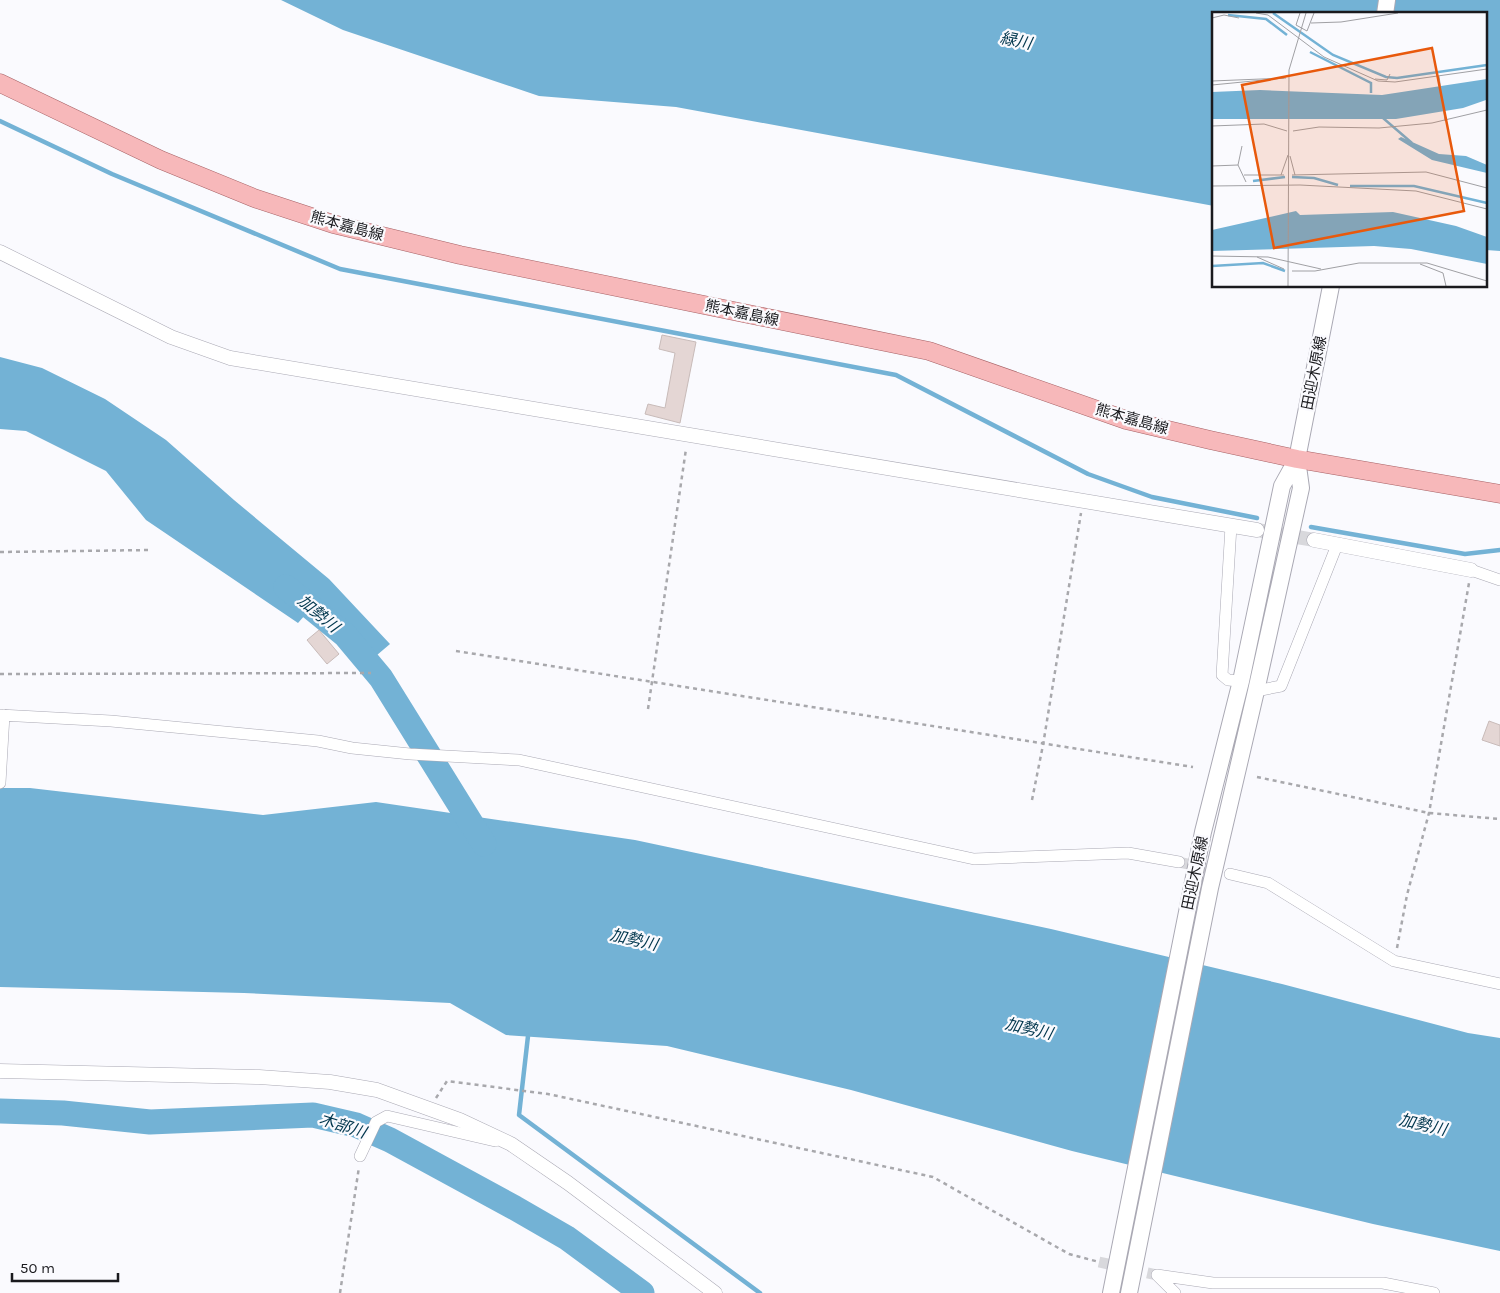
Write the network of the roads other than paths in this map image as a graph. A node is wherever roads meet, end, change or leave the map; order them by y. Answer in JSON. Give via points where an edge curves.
{"nodes":[{"id":1,"x":0,"y":83,"type":"edge"},
{"id":2,"x":0,"y":252,"type":"edge"},
{"id":3,"x":1331,"y":288,"type":"edge"},
{"id":4,"x":1297,"y":459,"type":"junction"},
{"id":5,"x":1500,"y":494,"type":"edge"},
{"id":6,"x":1231,"y":526,"type":"junction"},
{"id":7,"x":1256,"y":530,"type":"tunnel mouth"},
{"id":8,"x":1314,"y":540,"type":"tunnel mouth"},
{"id":9,"x":1337,"y":545,"type":"junction"},
{"id":10,"x":1471,"y":570,"type":"joint"},
{"id":11,"x":1500,"y":580,"type":"edge"},
{"id":12,"x":1241,"y":681,"type":"junction"},
{"id":13,"x":1256,"y":691,"type":"junction"},
{"id":14,"x":2,"y":715,"type":"edge"},
{"id":15,"x":0,"y":783,"type":"edge"},
{"id":16,"x":1180,"y":862,"type":"tunnel mouth"},
{"id":17,"x":1230,"y":874,"type":"tunnel mouth"},
{"id":18,"x":1500,"y":984,"type":"edge"},
{"id":19,"x":0,"y":1071,"type":"edge"},
{"id":20,"x":511,"y":1144,"type":"junction"},
{"id":21,"x":360,"y":1156,"type":"road end"},
{"id":22,"x":715,"y":1293,"type":"edge"},
{"id":23,"x":1111,"y":1293,"type":"edge"},
{"id":24,"x":1130,"y":1293,"type":"edge"},
{"id":25,"x":1175,"y":1293,"type":"edge"},
{"id":26,"x":1434,"y":1293,"type":"edge"}],
"edges":[{"from":1,"to":4,"type":"main road","name":"熊本嘉島線","via":[[162,160],[254,198],[333,224],[460,255],[929,351],[1126,420]]},
{"from":2,"to":6,"type":"street","via":[[171,337],[230,358]]},
{"from":3,"to":4,"type":"main road","name":"田迎木原線"},
{"from":4,"to":5,"type":"main road","name":"熊本嘉島線"},
{"from":4,"to":12,"type":"main road","name":"田迎木原線","via":[[1282,486]]},
{"from":4,"to":13,"type":"main road","name":"田迎木原線","via":[[1301,488]]},
{"from":6,"to":7,"type":"street"},
{"from":6,"to":12,"type":"street","via":[[1222,675],[1228,680]]},
{"from":8,"to":9,"type":"street"},
{"from":9,"to":10,"type":"street"},
{"from":9,"to":13,"type":"street","via":[[1281,686]]},
{"from":10,"to":11,"type":"street"},
{"from":12,"to":23,"type":"main road","name":"田迎木原線","via":[[1209,807]]},
{"from":13,"to":24,"type":"main road","name":"田迎木原線","via":[[1206,906]]},
{"from":14,"to":15,"type":"street"},
{"from":14,"to":16,"type":"street","via":[[112,721],[318,741],[410,754],[519,760],[974,859],[1128,853]]},
{"from":17,"to":18,"type":"street","via":[[1268,883],[1394,961]]},
{"from":19,"to":20,"type":"street","via":[[259,1077],[330,1082],[377,1090],[460,1120]]},
{"from":20,"to":21,"type":"street","via":[[387,1116],[376,1122]]},
{"from":20,"to":22,"type":"street"},
{"from":25,"to":26,"type":"street","via":[[1157,1275],[1213,1283],[1383,1283]]}]}
